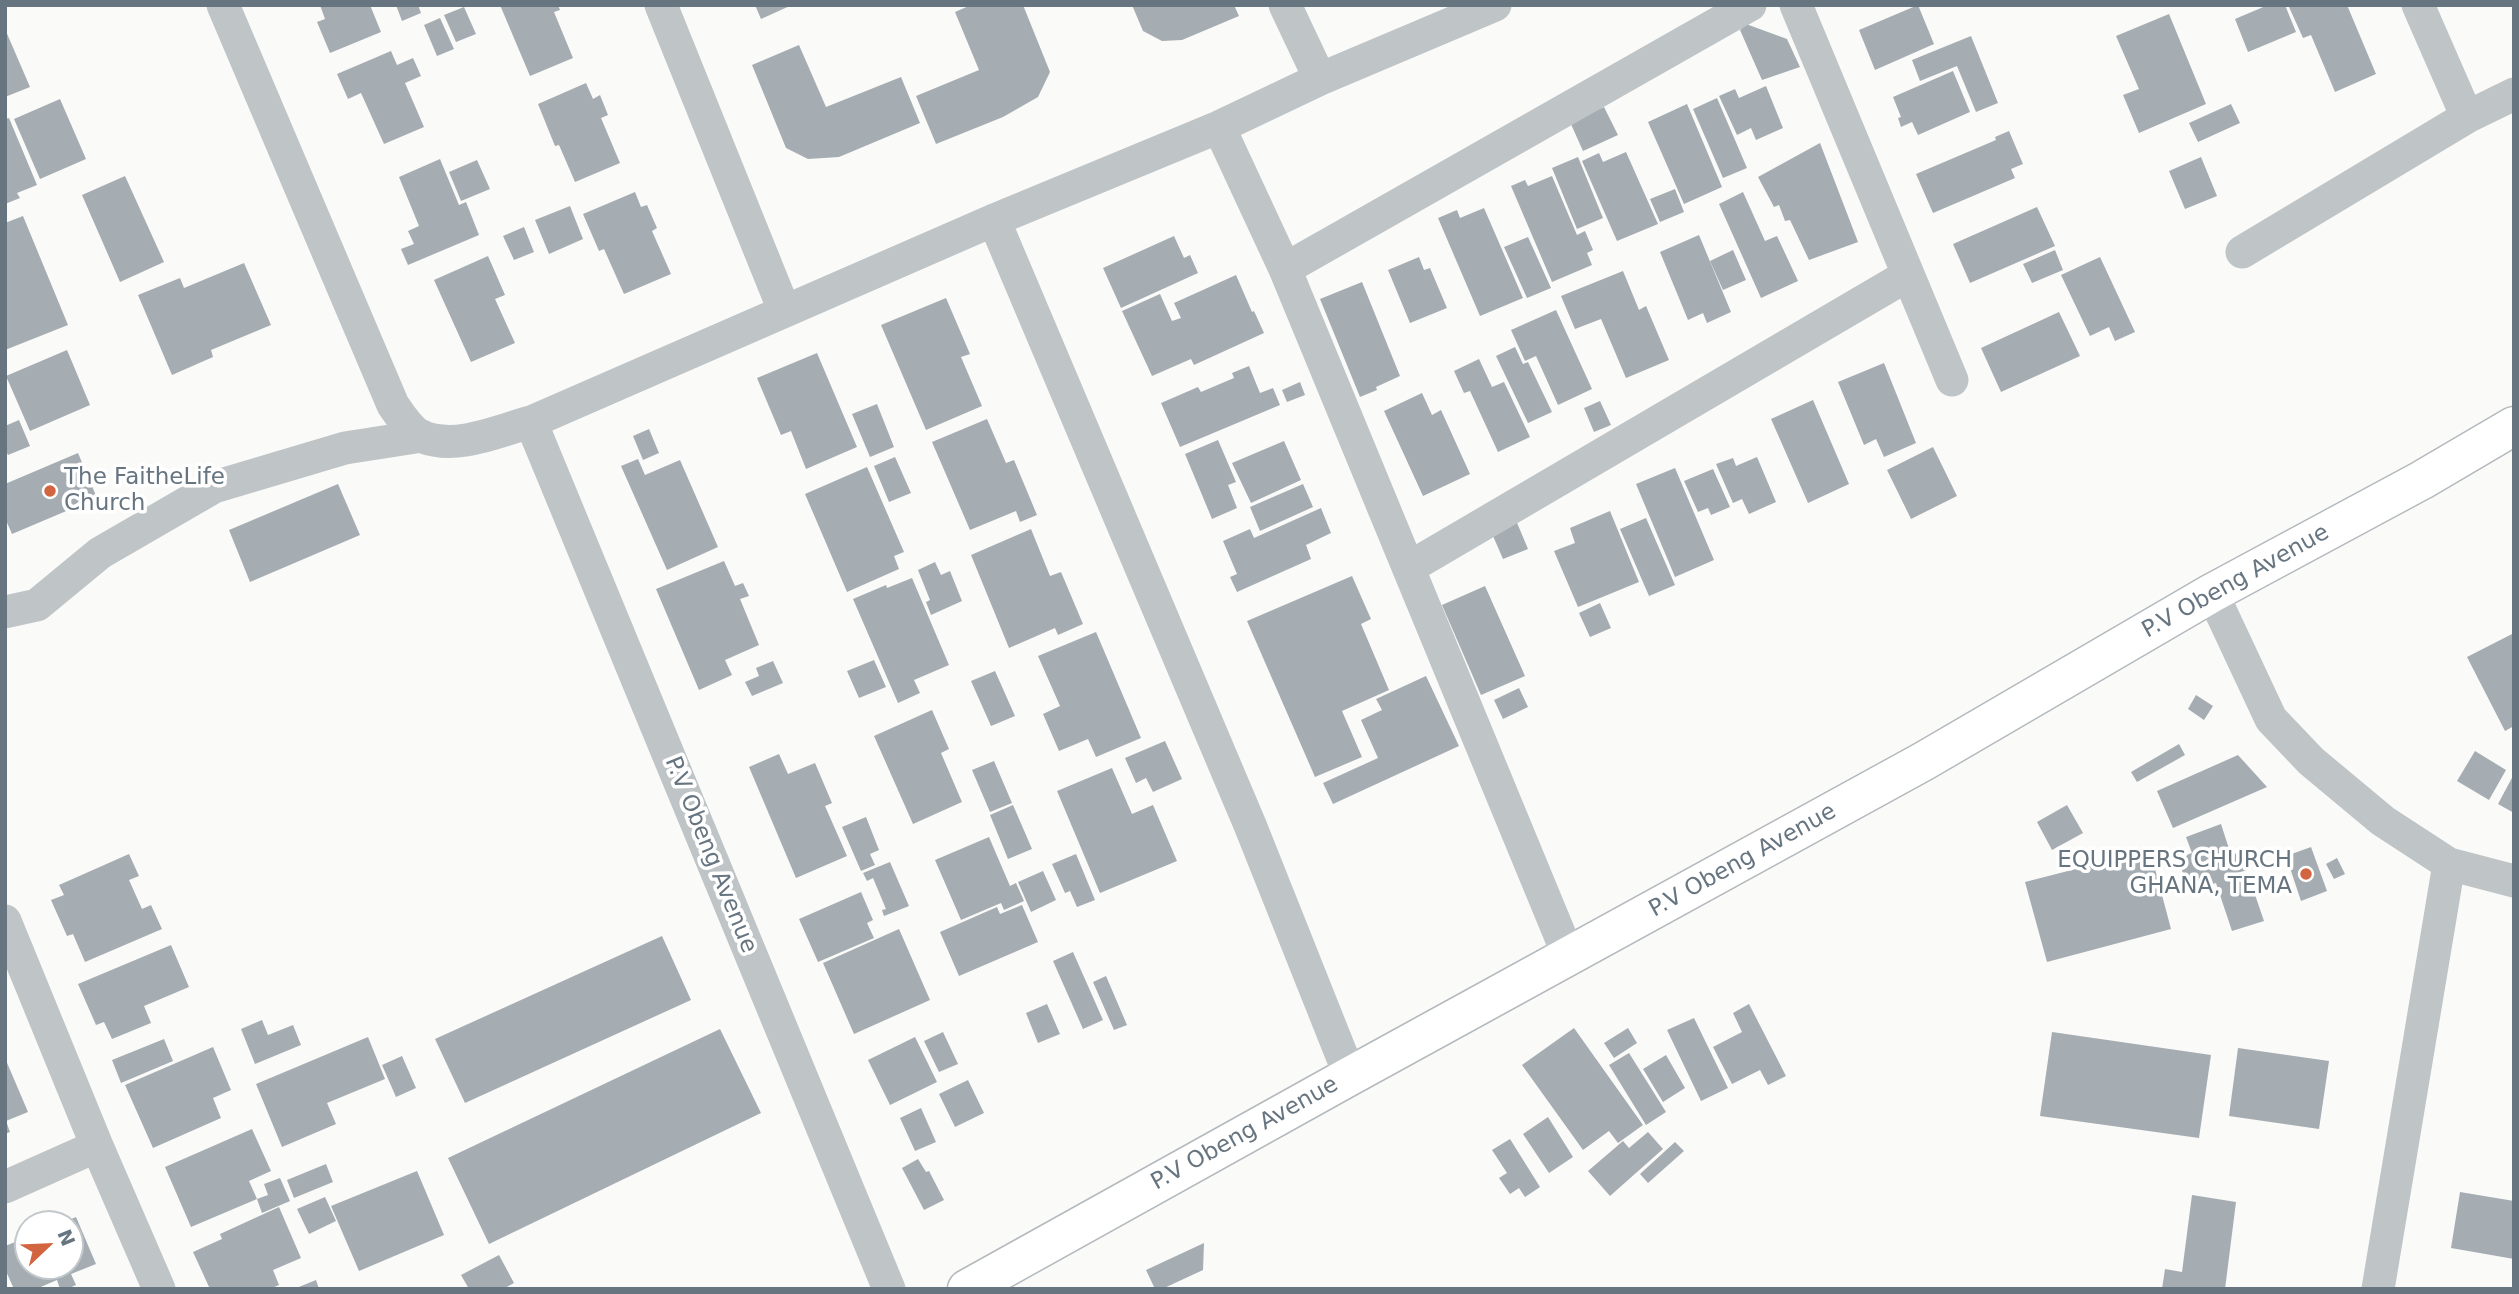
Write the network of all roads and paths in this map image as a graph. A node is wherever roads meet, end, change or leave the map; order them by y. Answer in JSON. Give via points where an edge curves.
{"nodes":[{"id":1,"x":223,"y":5,"type":"edge"},
{"id":2,"x":661,"y":5,"type":"edge"},
{"id":3,"x":1285,"y":5,"type":"edge"},
{"id":4,"x":1495,"y":5,"type":"edge"},
{"id":5,"x":1749,"y":5,"type":"edge"},
{"id":6,"x":1796,"y":5,"type":"edge"},
{"id":7,"x":2418,"y":5,"type":"edge"},
{"id":8,"x":1320,"y":79,"type":"junction"},
{"id":9,"x":2514,"y":94,"type":"edge"},
{"id":10,"x":2467,"y":117,"type":"junction"},
{"id":11,"x":1219,"y":127,"type":"junction"},
{"id":12,"x":994,"y":220,"type":"junction"},
{"id":13,"x":2242,"y":252,"type":"dead end"},
{"id":14,"x":1285,"y":270,"type":"junction"},
{"id":15,"x":1908,"y":275,"type":"junction"},
{"id":16,"x":784,"y":310,"type":"junction"},
{"id":17,"x":1952,"y":380,"type":"dead end"},
{"id":18,"x":531,"y":422,"type":"junction"},
{"id":19,"x":2514,"y":426,"type":"edge"},
{"id":20,"x":422,"y":436,"type":"junction"},
{"id":21,"x":1409,"y":567,"type":"junction"},
{"id":22,"x":2212,"y":593,"type":"junction"},
{"id":23,"x":5,"y":612,"type":"edge"},
{"id":24,"x":2449,"y":864,"type":"junction"},
{"id":25,"x":2514,"y":881,"type":"edge"},
{"id":26,"x":5,"y":921,"type":"edge"},
{"id":27,"x":1569,"y":957,"type":"junction"},
{"id":28,"x":1350,"y":1076,"type":"junction"},
{"id":29,"x":97,"y":1146,"type":"junction"},
{"id":30,"x":5,"y":1188,"type":"edge"},
{"id":31,"x":159,"y":1289,"type":"edge"},
{"id":32,"x":889,"y":1289,"type":"edge"},
{"id":33,"x":967,"y":1289,"type":"edge"},
{"id":34,"x":2378,"y":1289,"type":"edge"}],
"edges":[{"from":1,"to":20,"type":"street","via":[[393,405]]},
{"from":2,"to":16,"type":"street"},
{"from":3,"to":8,"type":"street"},
{"from":4,"to":8,"type":"street"},
{"from":5,"to":14,"type":"street"},
{"from":6,"to":15,"type":"street"},
{"from":7,"to":10,"type":"street"},
{"from":8,"to":11,"type":"street"},
{"from":9,"to":10,"type":"street"},
{"from":10,"to":13,"type":"street"},
{"from":11,"to":12,"type":"street"},
{"from":11,"to":14,"type":"street"},
{"from":12,"to":16,"type":"street"},
{"from":12,"to":28,"type":"street","via":[[1250,825]]},
{"from":14,"to":21,"type":"street"},
{"from":15,"to":17,"type":"street"},
{"from":15,"to":21,"type":"street"},
{"from":16,"to":18,"type":"street"},
{"from":18,"to":20,"type":"street","via":[[461,440]]},
{"from":18,"to":32,"type":"street","name":"P.V Obeng Avenue"},
{"from":19,"to":22,"type":"main road","name":"P.V Obeng Avenue"},
{"from":20,"to":23,"type":"street","via":[[345,448],[214,487],[100,553],[37,605]]},
{"from":21,"to":27,"type":"street"},
{"from":22,"to":24,"type":"street","via":[[2272,719],[2311,761],[2383,821]]},
{"from":22,"to":27,"type":"main road","name":"P.V Obeng Avenue","via":[[1924,761]]},
{"from":24,"to":25,"type":"street"},
{"from":24,"to":34,"type":"street"},
{"from":26,"to":29,"type":"street"},
{"from":27,"to":28,"type":"main road","name":"P.V Obeng Avenue"},
{"from":28,"to":33,"type":"main road","name":"P.V Obeng Avenue"},
{"from":29,"to":30,"type":"street"},
{"from":29,"to":31,"type":"street"}]}
